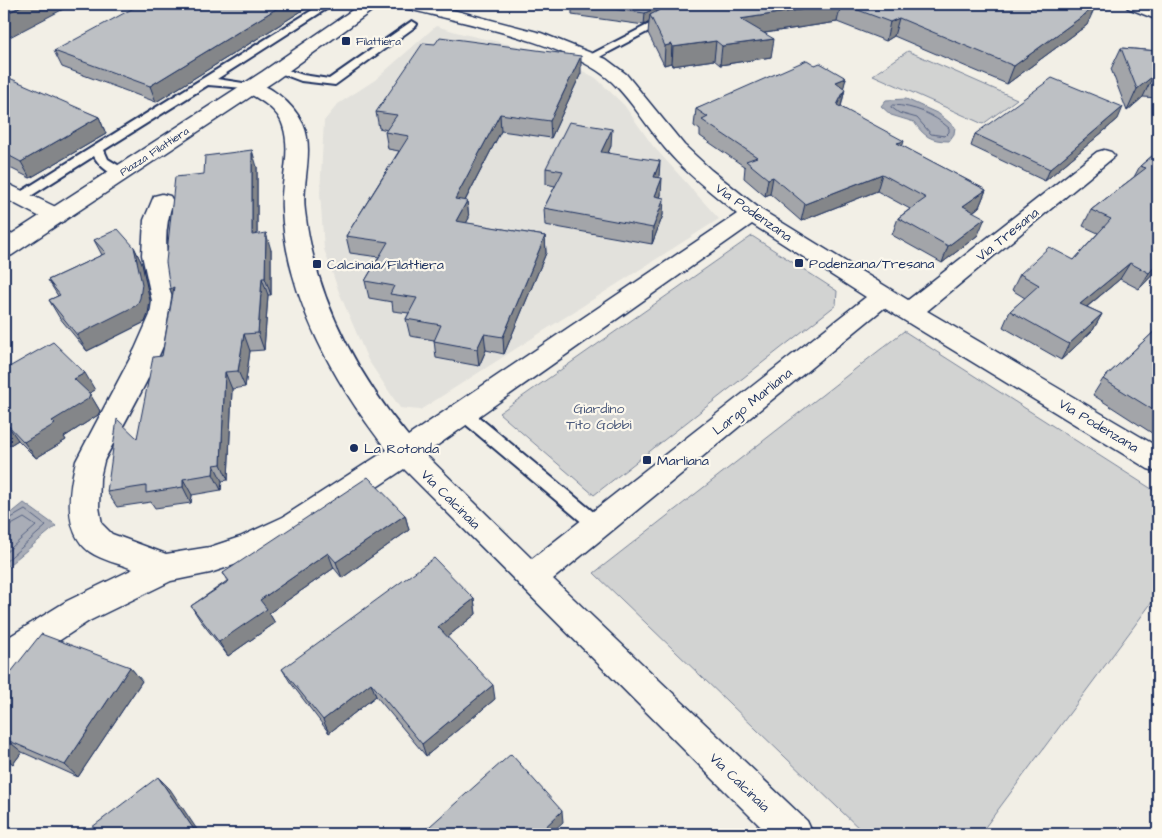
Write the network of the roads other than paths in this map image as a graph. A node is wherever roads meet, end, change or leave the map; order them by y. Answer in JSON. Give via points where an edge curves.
{"nodes":[{"id":1,"x":329,"y":4,"type":"edge"},
{"id":2,"x":372,"y":4,"type":"edge"},
{"id":3,"x":695,"y":4,"type":"edge"},
{"id":4,"x":1134,"y":4,"type":"edge"},
{"id":5,"x":412,"y":14,"type":"edge"},
{"id":6,"x":1158,"y":14,"type":"edge"},
{"id":7,"x":590,"y":58,"type":"junction"},
{"id":8,"x":278,"y":70,"type":"junction"},
{"id":9,"x":207,"y":81,"type":"junction"},
{"id":10,"x":252,"y":87,"type":"junction"},
{"id":11,"x":97,"y":148,"type":"junction"},
{"id":12,"x":1104,"y":156,"type":"dead end"},
{"id":13,"x":121,"y":173,"type":"junction"},
{"id":14,"x":12,"y":192,"type":"edge"},
{"id":15,"x":162,"y":201,"type":"dead end"},
{"id":16,"x":752,"y":214,"type":"junction"},
{"id":17,"x":56,"y":216,"type":"junction"},
{"id":18,"x":4,"y":250,"type":"edge"},
{"id":19,"x":883,"y":296,"type":"junction"},
{"id":20,"x":909,"y":312,"type":"junction"},
{"id":21,"x":463,"y":413,"type":"junction"},
{"id":22,"x":406,"y":453,"type":"junction"},
{"id":23,"x":1158,"y":461,"type":"edge"},
{"id":24,"x":596,"y":524,"type":"junction"},
{"id":25,"x":166,"y":568,"type":"junction"},
{"id":26,"x":532,"y":578,"type":"junction"},
{"id":27,"x":4,"y":658,"type":"edge"},
{"id":28,"x":794,"y":834,"type":"edge"}],
"edges":[{"from":1,"to":9,"type":"lane"},
{"from":2,"to":8,"type":"street","name":"Piazza Filattiera"},
{"from":3,"to":7,"type":"lane"},
{"from":4,"to":6,"type":"street"},
{"from":5,"to":7,"type":"street","name":"Via Podenzana","via":[[535,37]]},
{"from":5,"to":8,"type":"lane","via":[[331,83]]},
{"from":7,"to":16,"type":"street","name":"Via Podenzana","via":[[618,78],[677,149]]},
{"from":8,"to":10,"type":"street","name":"Piazza Filattiera"},
{"from":9,"to":10,"type":"lane"},
{"from":9,"to":11,"type":"lane"},
{"from":10,"to":13,"type":"street","name":"Piazza Filattiera"},
{"from":10,"to":22,"type":"street","name":"Via Calcinaia","via":[[280,105],[296,130],[292,195],[296,234],[308,287],[324,326],[368,406]]},
{"from":11,"to":13,"type":"lane","via":[[103,161]]},
{"from":11,"to":14,"type":"lane"},
{"from":12,"to":20,"type":"street","name":"Via Tresana"},
{"from":13,"to":17,"type":"street","name":"Piazza Filattiera"},
{"from":14,"to":17,"type":"street"},
{"from":15,"to":25,"type":"street","via":[[155,220],[154,255],[164,301],[162,315],[94,454],[86,478],[84,506],[91,533],[101,543]]},
{"from":16,"to":19,"type":"street","name":"Via Podenzana"},
{"from":16,"to":21,"type":"street"},
{"from":17,"to":18,"type":"street","name":"Piazza Filattiera"},
{"from":19,"to":20,"type":"street","name":"Via Podenzana"},
{"from":19,"to":24,"type":"street","name":"Largo Marliana"},
{"from":20,"to":23,"type":"street","name":"Via Podenzana"},
{"from":21,"to":22,"type":"street"},
{"from":21,"to":24,"type":"lane"},
{"from":22,"to":25,"type":"street","via":[[338,499],[274,536],[210,560]]},
{"from":22,"to":26,"type":"street","name":"Via Calcinaia"},
{"from":24,"to":26,"type":"street","name":"Largo Marliana"},
{"from":25,"to":27,"type":"street","via":[[78,611]]},
{"from":26,"to":28,"type":"street","name":"Via Calcinaia"}]}
